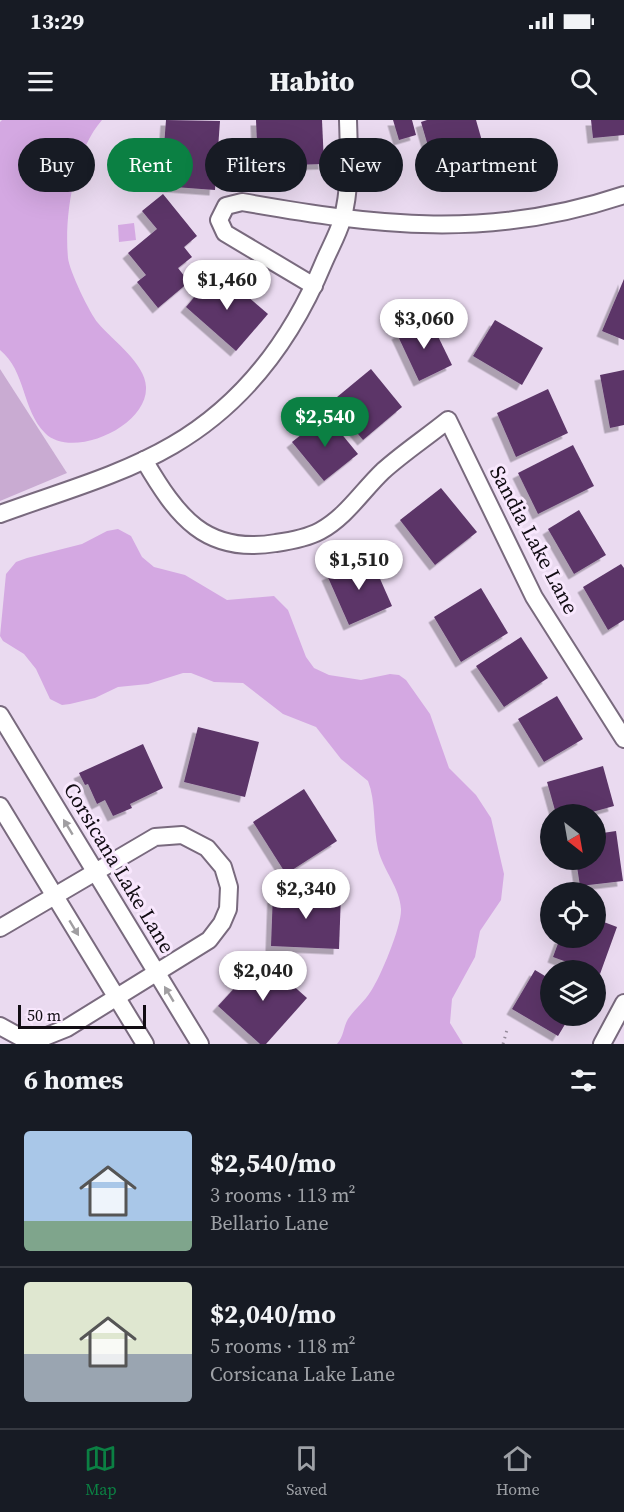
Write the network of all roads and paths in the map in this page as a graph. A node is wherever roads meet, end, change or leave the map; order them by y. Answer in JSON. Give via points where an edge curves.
{"nodes":[{"id":1,"x":348,"y":120,"type":"edge"},
{"id":2,"x":624,"y":195,"type":"edge"},
{"id":3,"x":342,"y":219,"type":"junction"},
{"id":4,"x":314,"y":285,"type":"junction"},
{"id":5,"x":144,"y":460,"type":"junction"},
{"id":6,"x":0,"y":514,"type":"edge"},
{"id":7,"x":0,"y":715,"type":"edge"},
{"id":8,"x":624,"y":739,"type":"edge"},
{"id":9,"x":0,"y":806,"type":"edge"},
{"id":10,"x":95,"y":872,"type":"junction"},
{"id":11,"x":55,"y":897,"type":"junction"},
{"id":12,"x":0,"y":928,"type":"edge"},
{"id":13,"x":157,"y":974,"type":"junction"},
{"id":14,"x":117,"y":998,"type":"junction"},
{"id":15,"x":624,"y":1003,"type":"edge"},
{"id":16,"x":0,"y":1026,"type":"edge"},
{"id":17,"x":507,"y":1030,"type":"dead end"},
{"id":18,"x":145,"y":1044,"type":"edge"},
{"id":19,"x":200,"y":1044,"type":"edge"},
{"id":20,"x":503,"y":1044,"type":"edge"},
{"id":21,"x":602,"y":1044,"type":"edge"}],
"edges":[{"from":1,"to":3,"type":"street","via":[[349,155]]},
{"from":2,"to":3,"type":"street","via":[[548,215],[483,224],[436,226]]},
{"from":3,"to":4,"type":"street"},
{"from":3,"to":4,"type":"street","via":[[242,202],[226,206],[219,220],[225,233],[236,241]]},
{"from":4,"to":5,"type":"street","via":[[291,330],[259,373],[221,412]]},
{"from":5,"to":6,"type":"street"},
{"from":5,"to":8,"type":"street","name":"Sandia Lake Lane","via":[[165,496],[205,534],[231,545],[256,547],[320,531],[349,508],[384,471],[448,420],[534,597]]},
{"from":10,"to":7,"type":"street","name":"Corsicana Lake Lane","one_way":true},
{"from":9,"to":11,"type":"street"},
{"from":10,"to":11,"type":"street"},
{"from":10,"to":13,"type":"street","name":"Corsicana Lake Lane"},
{"from":10,"to":13,"type":"street","via":[[155,837],[182,836],[207,848],[223,867],[229,887],[228,909],[222,923],[209,940]]},
{"from":11,"to":12,"type":"street"},
{"from":11,"to":14,"type":"street","one_way":true},
{"from":13,"to":14,"type":"street"},
{"from":19,"to":13,"type":"street","name":"Corsicana Lake Lane","one_way":true},
{"from":14,"to":16,"type":"street","via":[[47,1036],[20,1036]]},
{"from":14,"to":18,"type":"street"},
{"from":15,"to":21,"type":"street"},
{"from":17,"to":20,"type":"path"}]}
